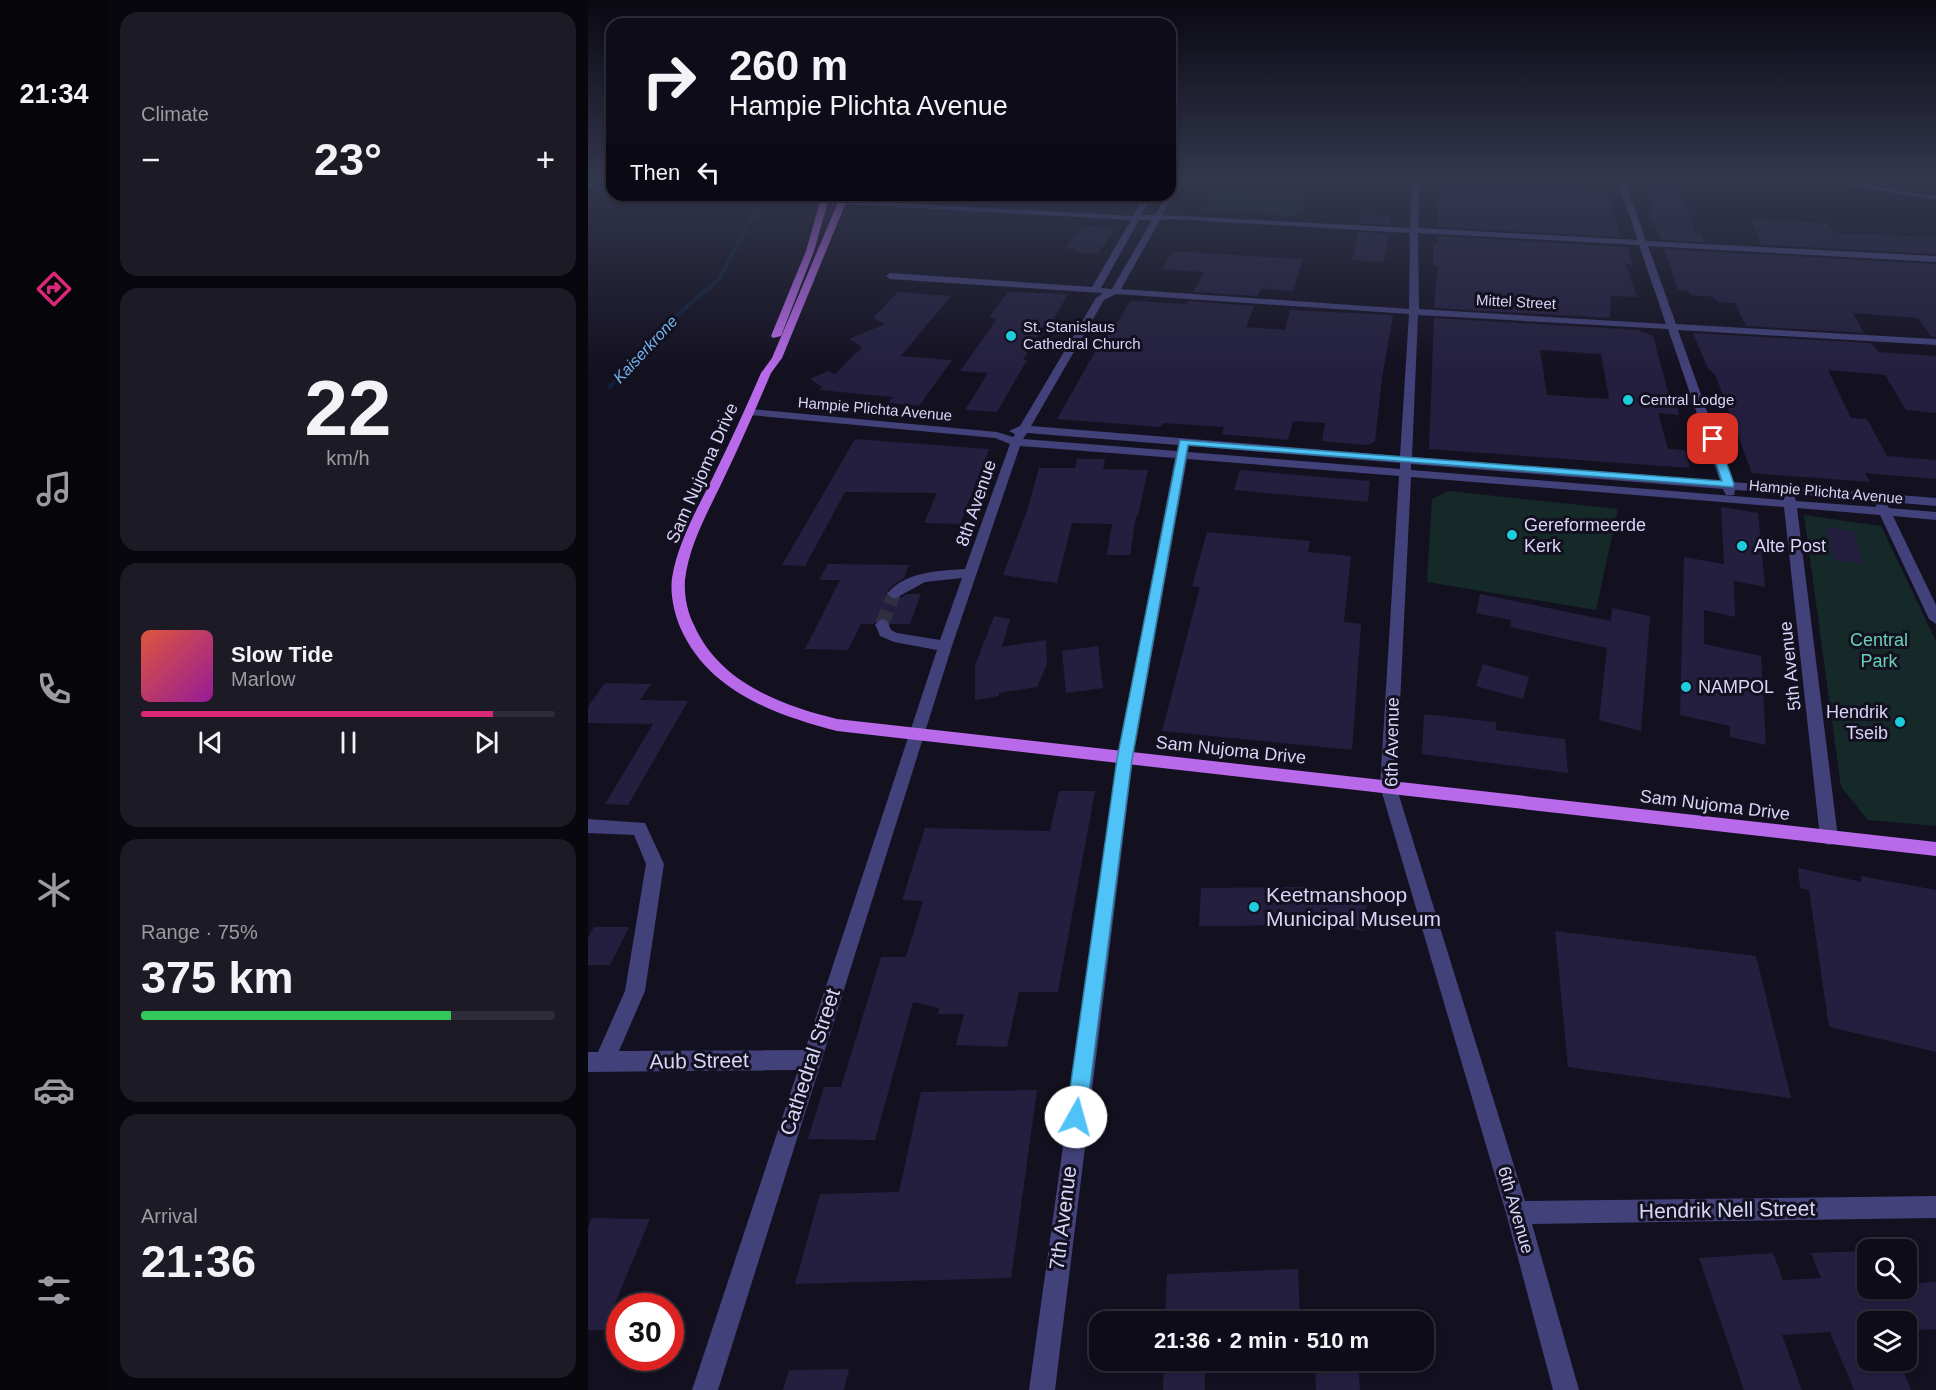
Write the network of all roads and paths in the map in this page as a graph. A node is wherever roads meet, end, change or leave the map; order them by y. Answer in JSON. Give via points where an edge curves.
{"nodes":[{"id":1,"x":813,"y":243,"type":"edge"},
{"id":2,"x":826,"y":243,"type":"edge"},
{"id":3,"x":1123,"y":243,"type":"edge"},
{"id":4,"x":1143,"y":243,"type":"edge"},
{"id":5,"x":1414,"y":243,"type":"edge"},
{"id":6,"x":1644,"y":243,"type":"joint"},
{"id":7,"x":1936,"y":259,"type":"edge"},
{"id":8,"x":890,"y":276,"type":"dead end"},
{"id":9,"x":1116,"y":291,"type":"junction"},
{"id":10,"x":1098,"y":294,"type":"junction"},
{"id":11,"x":1414,"y":312,"type":"junction"},
{"id":12,"x":1674,"y":326,"type":"junction"},
{"id":13,"x":1936,"y":342,"type":"edge"},
{"id":14,"x":766,"y":373,"type":"junction"},
{"id":15,"x":750,"y":412,"type":"junction"},
{"id":16,"x":1019,"y":436,"type":"junction"},
{"id":17,"x":1182,"y":449,"type":"junction"},
{"id":18,"x":1404,"y":460,"type":"junction"},
{"id":19,"x":1404,"y":474,"type":"junction"},
{"id":20,"x":1729,"y":484,"type":"junction"},
{"id":21,"x":1790,"y":497,"type":"junction"},
{"id":22,"x":1877,"y":497,"type":"junction"},
{"id":23,"x":1732,"y":499,"type":"junction"},
{"id":24,"x":1936,"y":502,"type":"edge"},
{"id":25,"x":1885,"y":512,"type":"junction"},
{"id":26,"x":1936,"y":516,"type":"edge"},
{"id":27,"x":970,"y":573,"type":"junction"},
{"id":28,"x":894,"y":594,"type":"tunnel mouth"},
{"id":29,"x":1936,"y":619,"type":"edge"},
{"id":30,"x":882,"y":624,"type":"dead end"},
{"id":31,"x":945,"y":646,"type":"junction"},
{"id":32,"x":917,"y":735,"type":"junction"},
{"id":33,"x":1125,"y":759,"type":"junction"},
{"id":34,"x":1388,"y":786,"type":"junction"},
{"id":35,"x":588,"y":826,"type":"edge"},
{"id":36,"x":1829,"y":838,"type":"junction"},
{"id":37,"x":1936,"y":849,"type":"edge"},
{"id":38,"x":810,"y":1060,"type":"junction"},
{"id":39,"x":596,"y":1062,"type":"edge"},
{"id":40,"x":1936,"y":1207,"type":"edge"},
{"id":41,"x":1517,"y":1213,"type":"junction"},
{"id":42,"x":705,"y":1390,"type":"edge"},
{"id":43,"x":1042,"y":1390,"type":"edge"},
{"id":44,"x":1566,"y":1390,"type":"edge"}],
"edges":[{"from":1,"to":14,"type":"main road","name":"Sam Nujoma Drive"},
{"from":2,"to":14,"type":"main road","name":"Sam Nujoma Drive","via":[[777,358]]},
{"from":3,"to":10,"type":"street","name":"8th Avenue"},
{"from":4,"to":9,"type":"street"},
{"from":5,"to":11,"type":"street","name":"6th Avenue"},
{"from":6,"to":7,"type":"street"},
{"from":6,"to":12,"type":"street"},
{"from":8,"to":10,"type":"street","name":"Mittel Street"},
{"from":9,"to":10,"type":"street","name":"Mittel Street"},
{"from":9,"to":11,"type":"street","name":"Mittel Street"},
{"from":10,"to":16,"type":"street","name":"8th Avenue"},
{"from":11,"to":12,"type":"street","name":"Mittel Street"},
{"from":11,"to":18,"type":"street","name":"6th Avenue"},
{"from":12,"to":13,"type":"street","name":"Mittel Street"},
{"from":12,"to":20,"type":"street"},
{"from":14,"to":15,"type":"main road","name":"Sam Nujoma Drive"},
{"from":15,"to":16,"type":"street","name":"Hampie Plichta Avenue"},
{"from":15,"to":32,"type":"main road","name":"Sam Nujoma Drive","via":[[694,529],[679,579],[680,605],[690,637],[714,667],[765,702],[798,716],[837,725]]},
{"from":16,"to":17,"type":"street","name":"Hampie Plichta Avenue"},
{"from":16,"to":27,"type":"street","name":"8th Avenue"},
{"from":17,"to":18,"type":"street","name":"Hampie Plichta Avenue"},
{"from":17,"to":19,"type":"street","name":"Hampie Plichta Avenue"},
{"from":17,"to":33,"type":"street","name":"7th Avenue"},
{"from":18,"to":19,"type":"street","name":"6th Avenue"},
{"from":18,"to":20,"type":"street","name":"Hampie Plichta Avenue"},
{"from":19,"to":23,"type":"street","name":"Hampie Plichta Avenue"},
{"from":19,"to":34,"type":"street","name":"6th Avenue"},
{"from":20,"to":21,"type":"street","name":"Hampie Plichta Avenue"},
{"from":20,"to":23,"type":"street"},
{"from":21,"to":22,"type":"street","name":"Hampie Plichta Avenue"},
{"from":21,"to":23,"type":"street","name":"Hampie Plichta Avenue"},
{"from":21,"to":25,"type":"street","name":"Hampie Plichta Avenue"},
{"from":21,"to":36,"type":"street","name":"5th Avenue"},
{"from":22,"to":24,"type":"street","name":"Hampie Plichta Avenue"},
{"from":22,"to":25,"type":"street"},
{"from":25,"to":26,"type":"street","name":"Hampie Plichta Avenue"},
{"from":25,"to":29,"type":"street"},
{"from":27,"to":28,"type":"street","via":[[920,578]]},
{"from":27,"to":31,"type":"street","name":"8th Avenue"},
{"from":30,"to":31,"type":"street","via":[[885,633],[894,637]]},
{"from":31,"to":32,"type":"street","name":"8th Avenue"},
{"from":32,"to":33,"type":"main road","name":"Sam Nujoma Drive"},
{"from":32,"to":38,"type":"street","name":"Cathedral Street"},
{"from":33,"to":34,"type":"main road","name":"Sam Nujoma Drive"},
{"from":33,"to":43,"type":"street","name":"7th Avenue"},
{"from":34,"to":36,"type":"main road","name":"Sam Nujoma Drive"},
{"from":34,"to":41,"type":"street","name":"6th Avenue"},
{"from":35,"to":39,"type":"street","via":[[639,828],[655,864],[635,991]]},
{"from":36,"to":37,"type":"main road","name":"Sam Nujoma Drive"},
{"from":38,"to":39,"type":"street","name":"Aub Street"},
{"from":38,"to":42,"type":"street","name":"Cathedral Street"},
{"from":40,"to":41,"type":"street","name":"Hendrik Nell Street"},
{"from":41,"to":44,"type":"street","name":"6th Avenue"}]}
